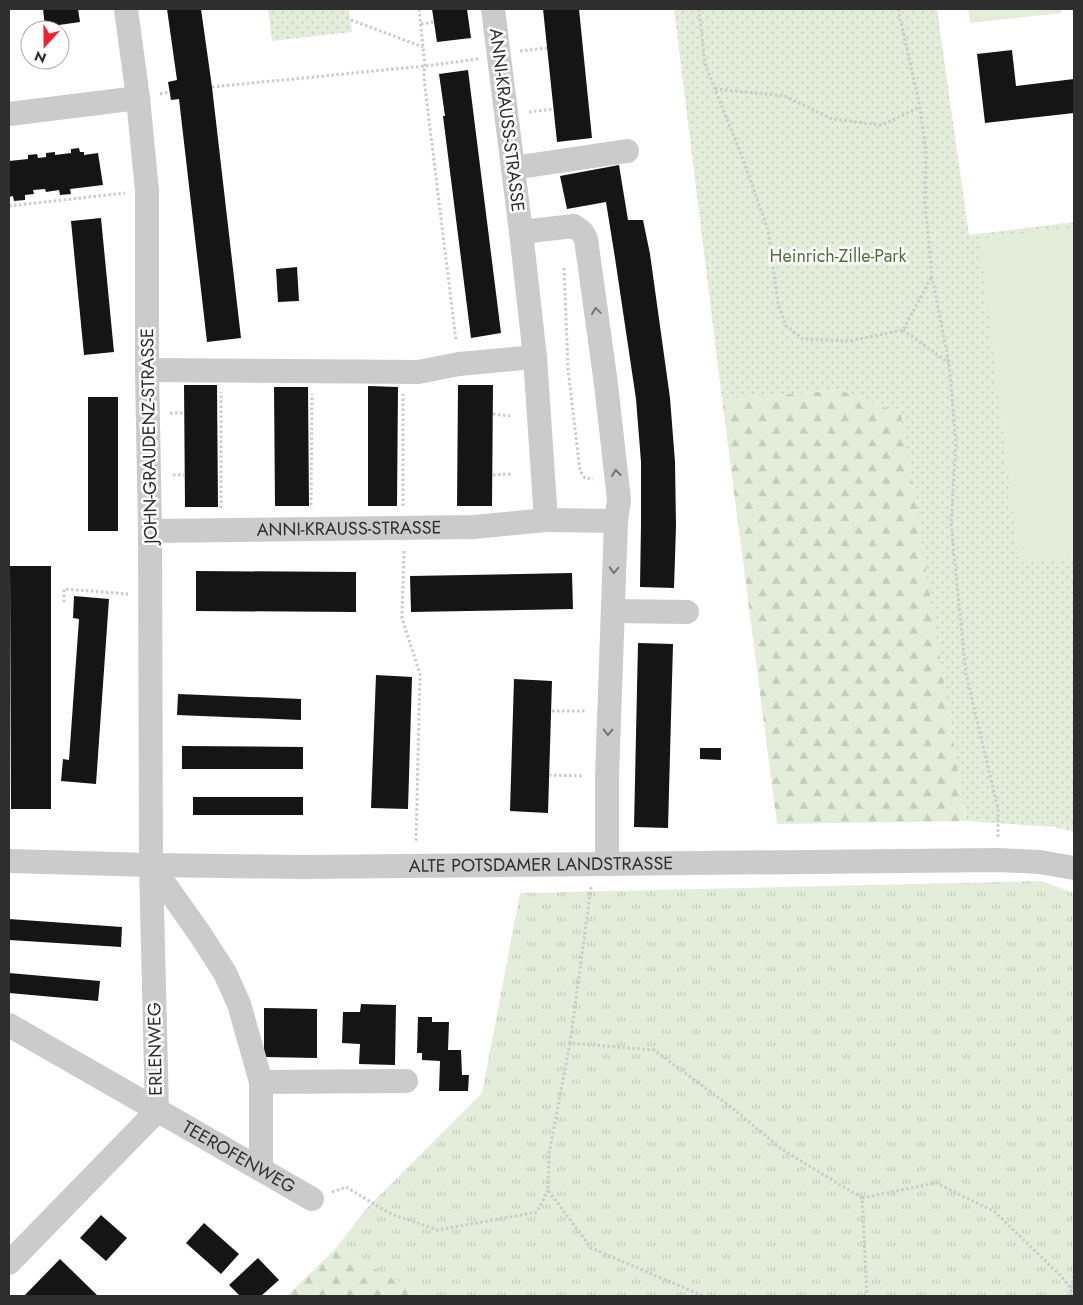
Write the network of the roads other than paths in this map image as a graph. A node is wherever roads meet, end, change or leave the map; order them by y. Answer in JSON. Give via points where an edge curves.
{"nodes":[{"id":1,"x":126,"y":9,"type":"edge"},
{"id":2,"x":493,"y":9,"type":"edge"},
{"id":3,"x":138,"y":98,"type":"junction"},
{"id":4,"x":9,"y":114,"type":"edge"},
{"id":5,"x":627,"y":151,"type":"dead end"},
{"id":6,"x":513,"y":168,"type":"junction"},
{"id":7,"x":521,"y":232,"type":"junction"},
{"id":8,"x":535,"y":357,"type":"junction"},
{"id":9,"x":147,"y":370,"type":"junction"},
{"id":10,"x":546,"y":520,"type":"junction"},
{"id":11,"x":616,"y":521,"type":"junction"},
{"id":12,"x":150,"y":531,"type":"junction"},
{"id":13,"x":613,"y":611,"type":"junction"},
{"id":14,"x":687,"y":612,"type":"dead end"},
{"id":15,"x":9,"y":861,"type":"edge"},
{"id":16,"x":601,"y":864,"type":"junction"},
{"id":17,"x":151,"y":865,"type":"junction"},
{"id":18,"x":1074,"y":868,"type":"edge"},
{"id":19,"x":9,"y":1025,"type":"edge"},
{"id":20,"x":406,"y":1081,"type":"dead end"},
{"id":21,"x":261,"y":1082,"type":"junction"},
{"id":22,"x":157,"y":1111,"type":"junction"},
{"id":23,"x":261,"y":1170,"type":"junction"},
{"id":24,"x":312,"y":1199,"type":"road end"},
{"id":25,"x":9,"y":1263,"type":"edge"}],
"edges":[{"from":1,"to":3,"type":"street","name":"JOHN-GRAUDENZ-STRASSE"},
{"from":2,"to":6,"type":"street","name":"ANNI-KRAUSS-STRASSE","via":[[509,53]]},
{"from":3,"to":4,"type":"street"},
{"from":3,"to":9,"type":"street","name":"JOHN-GRAUDENZ-STRASSE","via":[[147,191]]},
{"from":5,"to":6,"type":"street"},
{"from":6,"to":7,"type":"street","name":"ANNI-KRAUSS-STRASSE"},
{"from":7,"to":8,"type":"street","name":"ANNI-KRAUSS-STRASSE"},
{"from":11,"to":7,"type":"street","name":"ANNI-KRAUSS-STRASSE","one_way":true,"via":[[619,500],[586,239],[574,226]]},
{"from":8,"to":9,"type":"street","via":[[459,364],[418,372]]},
{"from":8,"to":10,"type":"street","name":"ANNI-KRAUSS-STRASSE"},
{"from":9,"to":12,"type":"street","name":"JOHN-GRAUDENZ-STRASSE"},
{"from":10,"to":11,"type":"street","name":"ANNI-KRAUSS-STRASSE"},
{"from":10,"to":12,"type":"street","name":"ANNI-KRAUSS-STRASSE","via":[[474,527],[404,517]]},
{"from":11,"to":13,"type":"street","name":"ANNI-KRAUSS-STRASSE","one_way":true},
{"from":12,"to":17,"type":"street","name":"JOHN-GRAUDENZ-STRASSE"},
{"from":13,"to":14,"type":"street"},
{"from":13,"to":16,"type":"street","name":"ANNI-KRAUSS-STRASSE","one_way":true},
{"from":15,"to":17,"type":"street","name":"ALTE POTSDAMER LANDSTRASSE"},
{"from":16,"to":17,"type":"street","name":"ALTE POTSDAMER LANDSTRASSE"},
{"from":16,"to":18,"type":"street","name":"ALTE POTSDAMER LANDSTRASSE","via":[[999,860]]},
{"from":17,"to":21,"type":"street","via":[[225,973],[239,1004]]},
{"from":17,"to":22,"type":"street","name":"ERLENWEG"},
{"from":19,"to":22,"type":"street","name":"TEEROFENWEG"},
{"from":20,"to":21,"type":"street"},
{"from":21,"to":23,"type":"street"},
{"from":22,"to":23,"type":"street","name":"TEEROFENWEG"},
{"from":22,"to":25,"type":"street","name":"ERLENWEG"},
{"from":23,"to":24,"type":"street","name":"TEEROFENWEG"}]}
